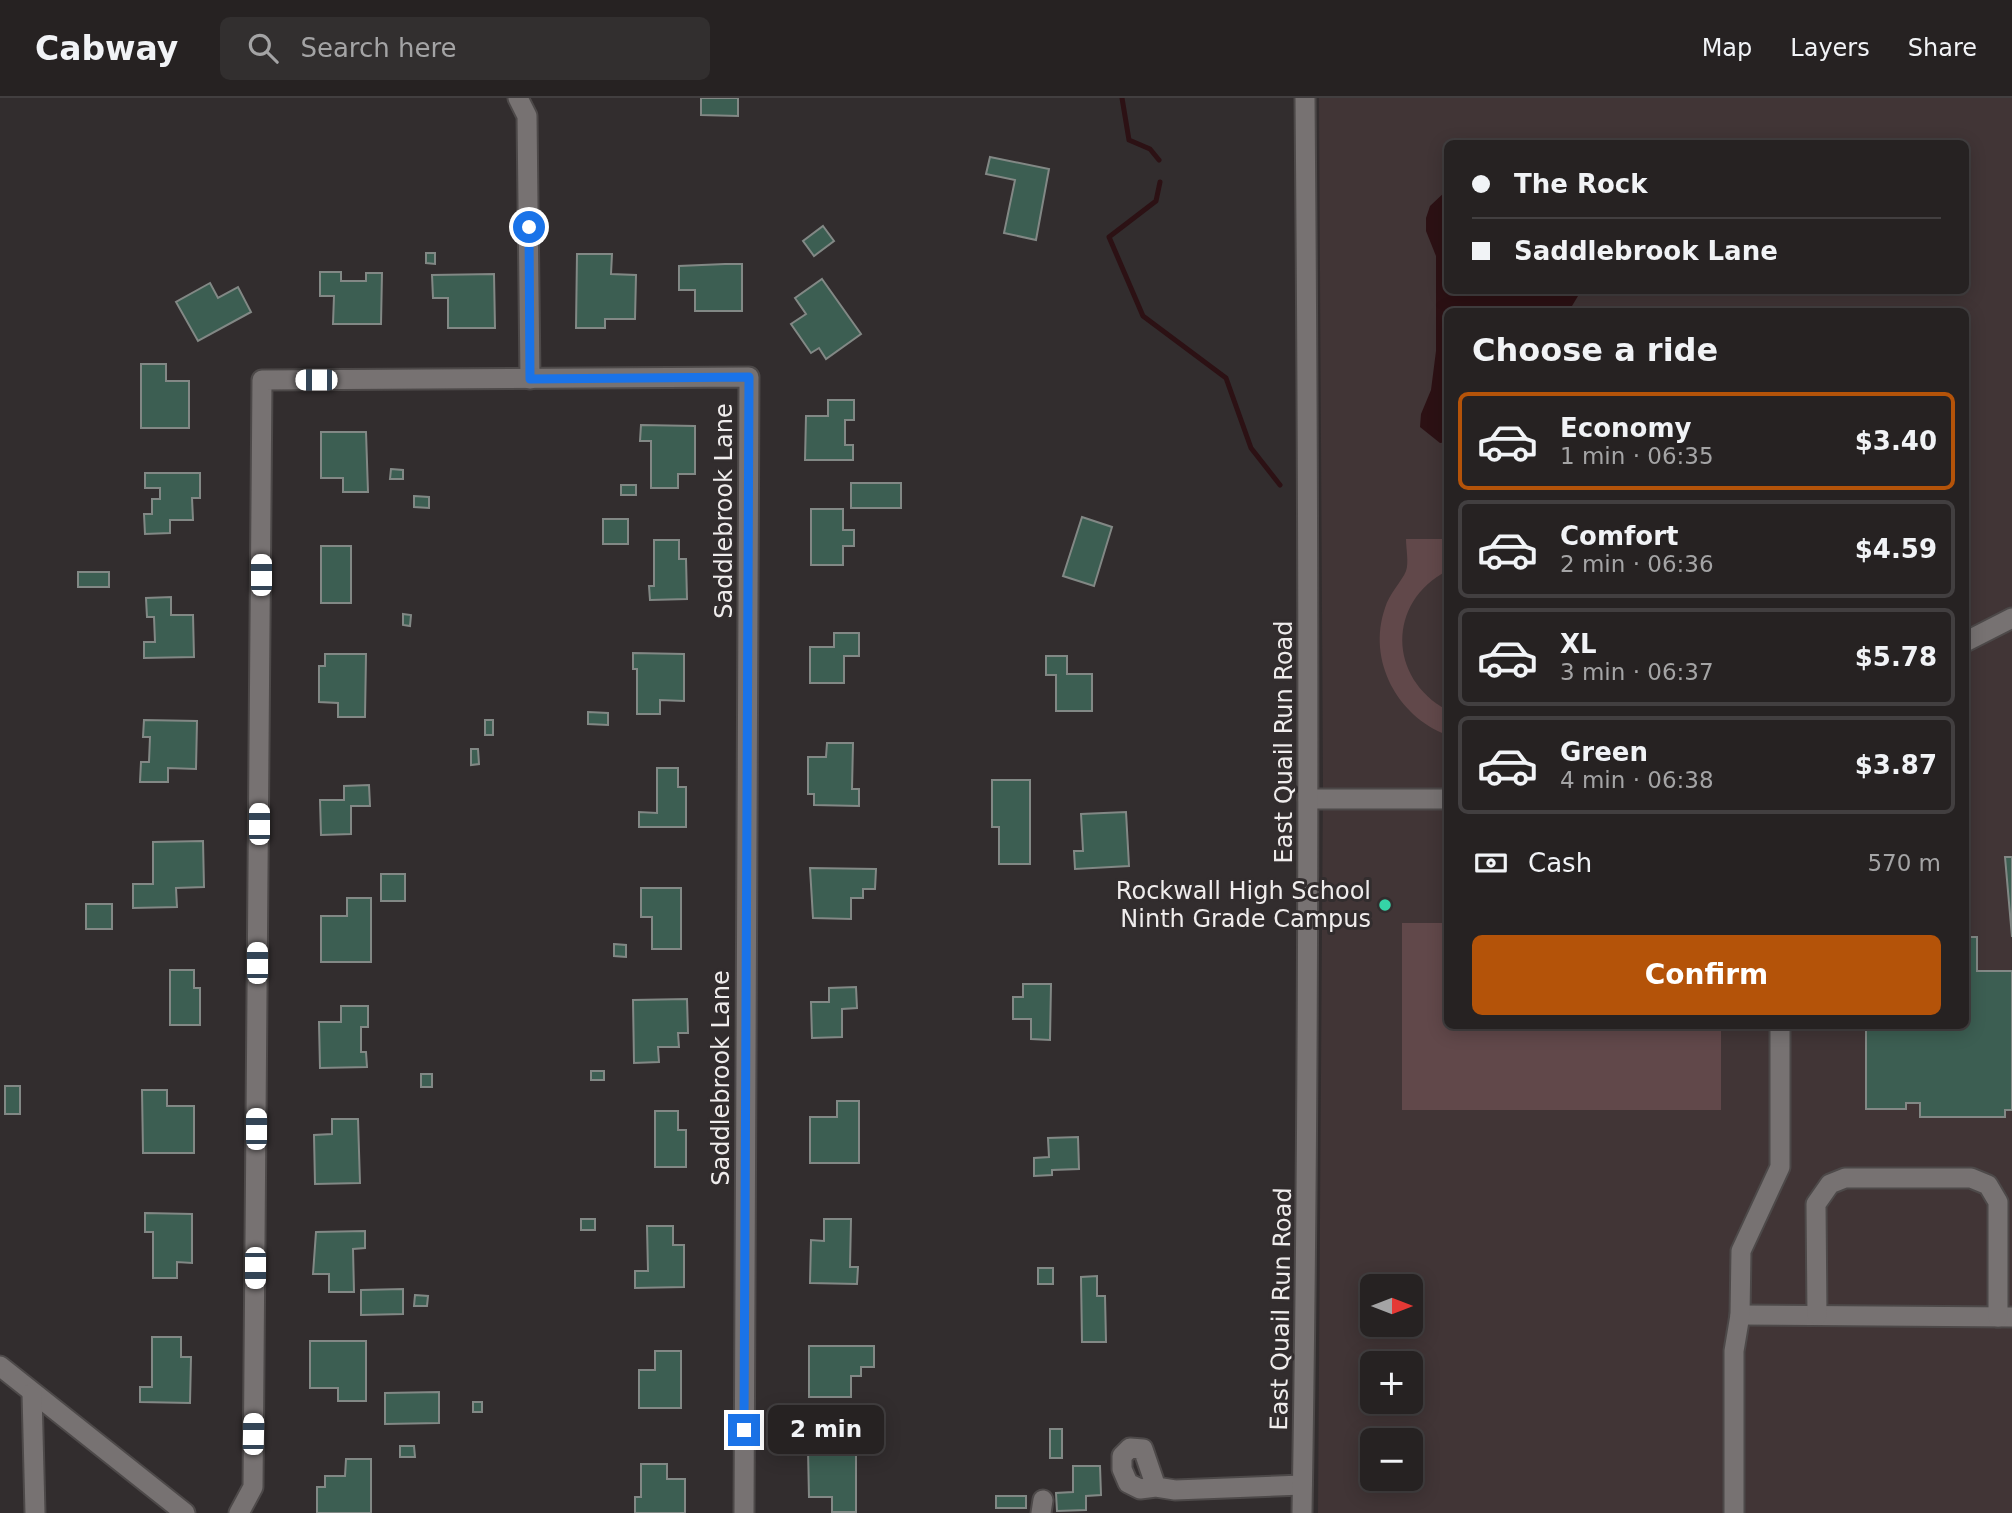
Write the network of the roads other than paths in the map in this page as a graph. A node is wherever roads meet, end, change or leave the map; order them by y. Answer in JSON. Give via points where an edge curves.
{"nodes":[{"id":1,"x":518,"y":98,"type":"edge"},
{"id":2,"x":1305,"y":98,"type":"edge"},
{"id":3,"x":530,"y":379,"type":"junction"},
{"id":4,"x":2012,"y":618,"type":"edge"},
{"id":5,"x":1969,"y":640,"type":"edge"},
{"id":6,"x":1308,"y":799,"type":"junction"},
{"id":7,"x":1444,"y":799,"type":"edge"},
{"id":8,"x":1780,"y":1029,"type":"edge"},
{"id":9,"x":1741,"y":1315,"type":"junction"},
{"id":10,"x":1817,"y":1315,"type":"junction"},
{"id":11,"x":2005,"y":1317,"type":"edge"},
{"id":12,"x":0,"y":1366,"type":"edge"},
{"id":13,"x":32,"y":1393,"type":"junction"},
{"id":14,"x":1302,"y":1485,"type":"junction"},
{"id":15,"x":1156,"y":1487,"type":"dead end"},
{"id":16,"x":35,"y":1513,"type":"edge"},
{"id":17,"x":185,"y":1513,"type":"edge"},
{"id":18,"x":239,"y":1513,"type":"edge"},
{"id":19,"x":744,"y":1513,"type":"edge"},
{"id":20,"x":1302,"y":1513,"type":"edge"},
{"id":21,"x":1734,"y":1513,"type":"edge"}],
"edges":[{"from":1,"to":3,"type":"street","via":[[527,116]]},
{"from":2,"to":6,"type":"street","name":"East Quail Run Road"},
{"from":3,"to":18,"type":"street","name":"Saddlebrook Lane","via":[[262,380],[253,1487]]},
{"from":3,"to":19,"type":"street","name":"Saddlebrook Lane","via":[[749,377]]},
{"from":4,"to":5,"type":"street"},
{"from":6,"to":7,"type":"street"},
{"from":6,"to":14,"type":"street","name":"East Quail Run Road"},
{"from":8,"to":9,"type":"street","via":[[1780,1167],[1741,1251]]},
{"from":9,"to":10,"type":"street"},
{"from":9,"to":21,"type":"street","via":[[1734,1350]]},
{"from":10,"to":11,"type":"street"},
{"from":10,"to":11,"type":"street","via":[[1816,1204],[1824,1189],[1845,1178],[1958,1178],[1983,1182],[1998,1202]]},
{"from":12,"to":13,"type":"street"},
{"from":13,"to":16,"type":"street"},
{"from":13,"to":17,"type":"street"},
{"from":14,"to":15,"type":"street"},
{"from":14,"to":20,"type":"street","name":"East Quail Run Road"}]}
